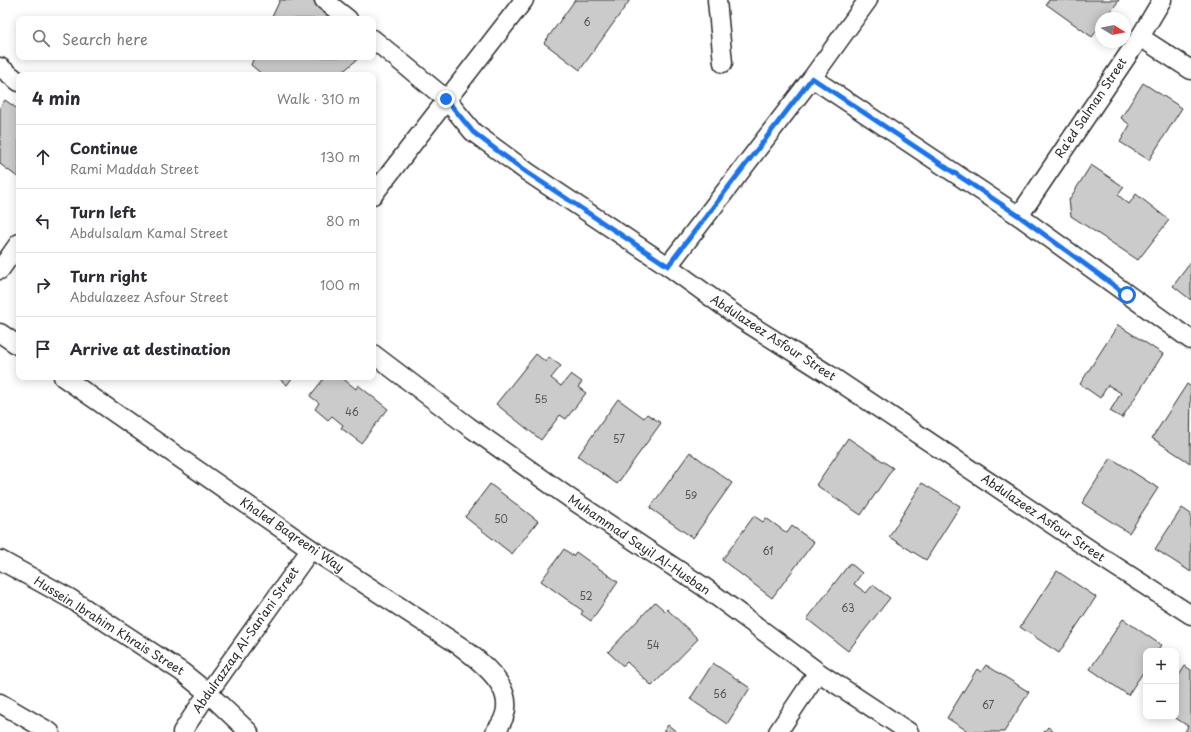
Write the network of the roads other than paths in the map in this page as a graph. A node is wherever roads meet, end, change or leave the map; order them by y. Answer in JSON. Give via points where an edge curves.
{"nodes":[{"id":1,"x":324,"y":0,"type":"edge"},
{"id":2,"x":524,"y":0,"type":"edge"},
{"id":3,"x":717,"y":0,"type":"edge"},
{"id":4,"x":868,"y":0,"type":"edge"},
{"id":5,"x":1162,"y":0,"type":"edge"},
{"id":6,"x":344,"y":16,"type":"edge"},
{"id":7,"x":1140,"y":37,"type":"junction"},
{"id":8,"x":376,"y":41,"type":"edge"},
{"id":9,"x":723,"y":63,"type":"dead end"},
{"id":10,"x":0,"y":67,"type":"edge"},
{"id":11,"x":1191,"y":70,"type":"edge"},
{"id":12,"x":812,"y":78,"type":"junction"},
{"id":13,"x":16,"y":80,"type":"edge"},
{"id":14,"x":446,"y":99,"type":"junction"},
{"id":15,"x":376,"y":191,"type":"edge"},
{"id":16,"x":1019,"y":216,"type":"junction"},
{"id":17,"x":16,"y":248,"type":"edge"},
{"id":18,"x":668,"y":266,"type":"junction"},
{"id":19,"x":0,"y":270,"type":"edge"},
{"id":20,"x":0,"y":333,"type":"edge"},
{"id":21,"x":1191,"y":340,"type":"edge"},
{"id":22,"x":16,"y":344,"type":"edge"},
{"id":23,"x":376,"y":356,"type":"edge"},
{"id":24,"x":67,"y":380,"type":"edge"},
{"id":25,"x":311,"y":549,"type":"junction"},
{"id":26,"x":0,"y":560,"type":"edge"},
{"id":27,"x":1191,"y":615,"type":"edge"},
{"id":28,"x":818,"y":672,"type":"junction"},
{"id":29,"x":208,"y":693,"type":"junction"},
{"id":30,"x":0,"y":703,"type":"edge"},
{"id":31,"x":50,"y":732,"type":"edge"},
{"id":32,"x":182,"y":732,"type":"edge"},
{"id":33,"x":249,"y":732,"type":"edge"},
{"id":34,"x":495,"y":732,"type":"edge"},
{"id":35,"x":778,"y":732,"type":"edge"},
{"id":36,"x":909,"y":732,"type":"edge"}],
"edges":[{"from":1,"to":6,"type":"street"},
{"from":2,"to":14,"type":"street"},
{"from":3,"to":9,"type":"street"},
{"from":4,"to":12,"type":"street"},
{"from":5,"to":7,"type":"street","name":"Ra'ed Salman Street"},
{"from":7,"to":11,"type":"street"},
{"from":7,"to":16,"type":"street","name":"Ra'ed Salman Street"},
{"from":8,"to":14,"type":"street","name":"Abdulazeez Asfour Street"},
{"from":10,"to":13,"type":"street"},
{"from":12,"to":16,"type":"street"},
{"from":12,"to":18,"type":"street"},
{"from":14,"to":15,"type":"street"},
{"from":14,"to":18,"type":"street","name":"Abdulazeez Asfour Street","via":[[473,132],[528,173]]},
{"from":16,"to":21,"type":"street"},
{"from":17,"to":19,"type":"street"},
{"from":18,"to":27,"type":"street","name":"Abdulazeez Asfour Street","via":[[741,319]]},
{"from":20,"to":22,"type":"street"},
{"from":23,"to":28,"type":"street","name":"Muhammad Sayil Al-Husban","via":[[522,465],[704,587]]},
{"from":24,"to":25,"type":"street","name":"Khaled Baqreeni Way"},
{"from":25,"to":29,"type":"street","name":"Abdulrazzaq Al-San'ani Street"},
{"from":25,"to":34,"type":"street","name":"Khaled Baqreeni Way","via":[[480,661],[504,690],[507,705],[505,718]]},
{"from":26,"to":29,"type":"street","name":"Hussein Ibrahim Khrais Street","via":[[71,599],[182,672]]},
{"from":28,"to":35,"type":"street"},
{"from":28,"to":36,"type":"street","name":"Muhammad Sayil Al-Husban"},
{"from":29,"to":32,"type":"street","name":"Abdulrazzaq Al-San'ani Street"},
{"from":29,"to":33,"type":"street","name":"Hussein Ibrahim Khrais Street"},
{"from":30,"to":31,"type":"street"}]}
